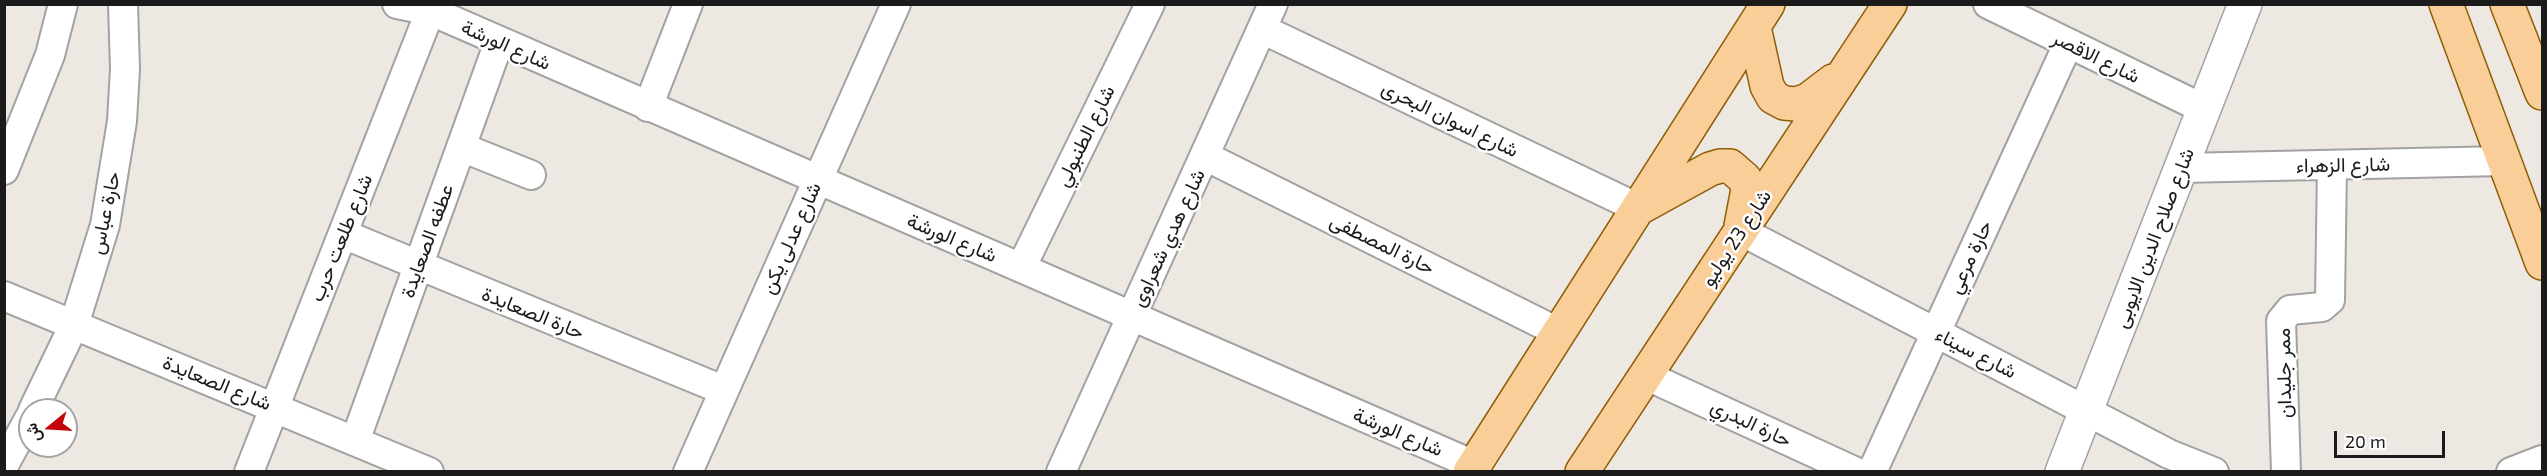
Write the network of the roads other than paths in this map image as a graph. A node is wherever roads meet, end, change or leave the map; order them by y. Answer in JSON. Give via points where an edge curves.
{"nodes":[{"id":1,"x":63,"y":4,"type":"edge"},
{"id":2,"x":123,"y":4,"type":"edge"},
{"id":3,"x":397,"y":4,"type":"edge"},
{"id":4,"x":688,"y":4,"type":"edge"},
{"id":5,"x":896,"y":4,"type":"edge"},
{"id":6,"x":1150,"y":4,"type":"edge"},
{"id":7,"x":1890,"y":4,"type":"edge"},
{"id":8,"x":1988,"y":4,"type":"edge"},
{"id":9,"x":2245,"y":4,"type":"edge"},
{"id":10,"x":2446,"y":4,"type":"edge"},
{"id":11,"x":2507,"y":4,"type":"edge"},
{"id":12,"x":432,"y":8,"type":"edge"},
{"id":13,"x":1761,"y":16,"type":"edge"},
{"id":14,"x":1268,"y":17,"type":"edge"},
{"id":15,"x":499,"y":42,"type":"junction"},
{"id":16,"x":2068,"y":44,"type":"junction"},
{"id":17,"x":1845,"y":72,"type":"junction"},
{"id":18,"x":2542,"y":93,"type":"edge"},
{"id":19,"x":648,"y":106,"type":"junction"},
{"id":20,"x":2204,"y":109,"type":"junction"},
{"id":21,"x":461,"y":147,"type":"junction"},
{"id":22,"x":1205,"y":156,"type":"junction"},
{"id":23,"x":2505,"y":161,"type":"junction"},
{"id":24,"x":2332,"y":166,"type":"junction"},
{"id":25,"x":2181,"y":168,"type":"junction"},
{"id":26,"x":4,"y":170,"type":"edge"},
{"id":27,"x":531,"y":176,"type":"dead end"},
{"id":28,"x":817,"y":180,"type":"junction"},
{"id":29,"x":1638,"y":208,"type":"junction"},
{"id":30,"x":1741,"y":231,"type":"junction"},
{"id":31,"x":343,"y":234,"type":"junction"},
{"id":32,"x":2542,"y":263,"type":"edge"},
{"id":33,"x":417,"y":266,"type":"junction"},
{"id":34,"x":1021,"y":268,"type":"junction"},
{"id":35,"x":4,"y":296,"type":"edge"},
{"id":36,"x":1132,"y":317,"type":"junction"},
{"id":37,"x":74,"y":325,"type":"junction"},
{"id":38,"x":1558,"y":332,"type":"junction"},
{"id":39,"x":1935,"y":332,"type":"junction"},
{"id":40,"x":1646,"y":375,"type":"junction"},
{"id":41,"x":723,"y":390,"type":"junction"},
{"id":42,"x":39,"y":398,"type":"edge"},
{"id":43,"x":275,"y":406,"type":"junction"},
{"id":44,"x":2087,"y":411,"type":"junction"},
{"id":45,"x":18,"y":439,"type":"edge"},
{"id":46,"x":355,"y":441,"type":"junction"},
{"id":47,"x":2542,"y":460,"type":"edge"},
{"id":48,"x":4,"y":465,"type":"edge"},
{"id":49,"x":1472,"y":468,"type":"edge"},
{"id":50,"x":249,"y":471,"type":"edge"},
{"id":51,"x":429,"y":471,"type":"edge"},
{"id":52,"x":688,"y":471,"type":"edge"},
{"id":53,"x":1061,"y":471,"type":"edge"},
{"id":54,"x":1582,"y":471,"type":"edge"},
{"id":55,"x":1856,"y":471,"type":"edge"},
{"id":56,"x":1872,"y":471,"type":"edge"},
{"id":57,"x":2062,"y":471,"type":"edge"},
{"id":58,"x":2214,"y":471,"type":"edge"},
{"id":59,"x":2286,"y":471,"type":"edge"},
{"id":60,"x":2511,"y":471,"type":"edge"}],
"edges":[{"from":1,"to":26,"type":"street","via":[[50,55]]},
{"from":2,"to":37,"type":"street","name":"حارة عباس","via":[[125,69],[115,174],[102,235]]},
{"from":3,"to":12,"type":"street","name":"شارع الورشة"},
{"from":4,"to":19,"type":"street"},
{"from":5,"to":28,"type":"street","name":"شارع عدلى يكن"},
{"from":6,"to":34,"type":"street","name":"شارع الطنبولي"},
{"from":7,"to":17,"type":"main road","name":"شارع 23 يوليو"},
{"from":8,"to":16,"type":"street","name":"شارع الاقصر"},
{"from":9,"to":20,"type":"street","name":"شارع صلاح الدين الايوبى"},
{"from":10,"to":23,"type":"main road"},
{"from":11,"to":18,"type":"main road"},
{"from":12,"to":15,"type":"street","name":"شارع الورشة"},
{"from":12,"to":31,"type":"street","name":"شارع طلعت حرب"},
{"from":13,"to":17,"type":"main road","via":[[1767,87],[1773,97],[1784,103],[1808,100]]},
{"from":13,"to":29,"type":"main road"},
{"from":14,"to":22,"type":"street","name":"شارع هدي شعراوى"},
{"from":14,"to":29,"type":"street","name":"شارع اسوان البحرى"},
{"from":15,"to":19,"type":"street","name":"شارع الورشة"},
{"from":15,"to":21,"type":"street","name":"عطفه الصعايدة"},
{"from":16,"to":20,"type":"street","name":"شارع الاقصر"},
{"from":16,"to":39,"type":"street","name":"حارة مرعي"},
{"from":17,"to":30,"type":"main road","name":"شارع 23 يوليو"},
{"from":19,"to":28,"type":"street","name":"شارع الورشة"},
{"from":20,"to":25,"type":"street","name":"شارع صلاح الدين الايوبى"},
{"from":21,"to":27,"type":"street"},
{"from":21,"to":33,"type":"street","name":"عطفه الصعايدة"},
{"from":22,"to":36,"type":"street","name":"شارع هدي شعراوى"},
{"from":22,"to":38,"type":"street","name":"حارة المصطفى"},
{"from":23,"to":24,"type":"street","name":"شارع الزهراء"},
{"from":23,"to":32,"type":"main road"},
{"from":24,"to":25,"type":"street","name":"شارع الزهراء"},
{"from":24,"to":59,"type":"street","name":"ممر جليدان","via":[[2330,300],[2322,307],[2290,310],[2281,321]]},
{"from":25,"to":44,"type":"street","name":"شارع صلاح الدين الايوبى"},
{"from":28,"to":34,"type":"street","name":"شارع الورشة"},
{"from":28,"to":41,"type":"street","name":"شارع عدلى يكن"},
{"from":29,"to":30,"type":"main road","via":[[1710,169],[1730,166],[1745,179],[1748,189]]},
{"from":29,"to":38,"type":"main road"},
{"from":30,"to":39,"type":"street","name":"شارع سيناء"},
{"from":30,"to":40,"type":"main road","name":"شارع 23 يوليو"},
{"from":31,"to":33,"type":"street","name":"حارة الصعايدة"},
{"from":31,"to":43,"type":"street","name":"شارع طلعت حرب"},
{"from":33,"to":41,"type":"street","name":"حارة الصعايدة"},
{"from":33,"to":46,"type":"street","name":"عطفه الصعايدة"},
{"from":34,"to":36,"type":"street","name":"شارع الورشة"},
{"from":35,"to":37,"type":"street","name":"شارع الصعايدة"},
{"from":36,"to":49,"type":"street","name":"شارع الورشة"},
{"from":36,"to":53,"type":"street","name":"شارع هدي شعراوى"},
{"from":37,"to":42,"type":"street","name":"حارة عباس"},
{"from":37,"to":43,"type":"street","name":"شارع الصعايدة"},
{"from":38,"to":49,"type":"main road"},
{"from":39,"to":44,"type":"street","name":"شارع سيناء"},
{"from":39,"to":56,"type":"street","name":"حارة مرعي"},
{"from":40,"to":54,"type":"main road","name":"شارع 23 يوليو"},
{"from":40,"to":55,"type":"street","name":"حارة البدري"},
{"from":41,"to":52,"type":"street","name":"شارع عدلى يكن"},
{"from":43,"to":46,"type":"street","name":"شارع الصعايدة"},
{"from":43,"to":50,"type":"street","name":"شارع طلعت حرب"},
{"from":44,"to":57,"type":"street","name":"شارع صلاح الدين الايوبى"},
{"from":44,"to":58,"type":"street","name":"شارع سيناء","via":[[2169,454]]},
{"from":45,"to":48,"type":"street"},
{"from":46,"to":51,"type":"street","name":"شارع الصعايدة"},
{"from":47,"to":60,"type":"street"}]}
